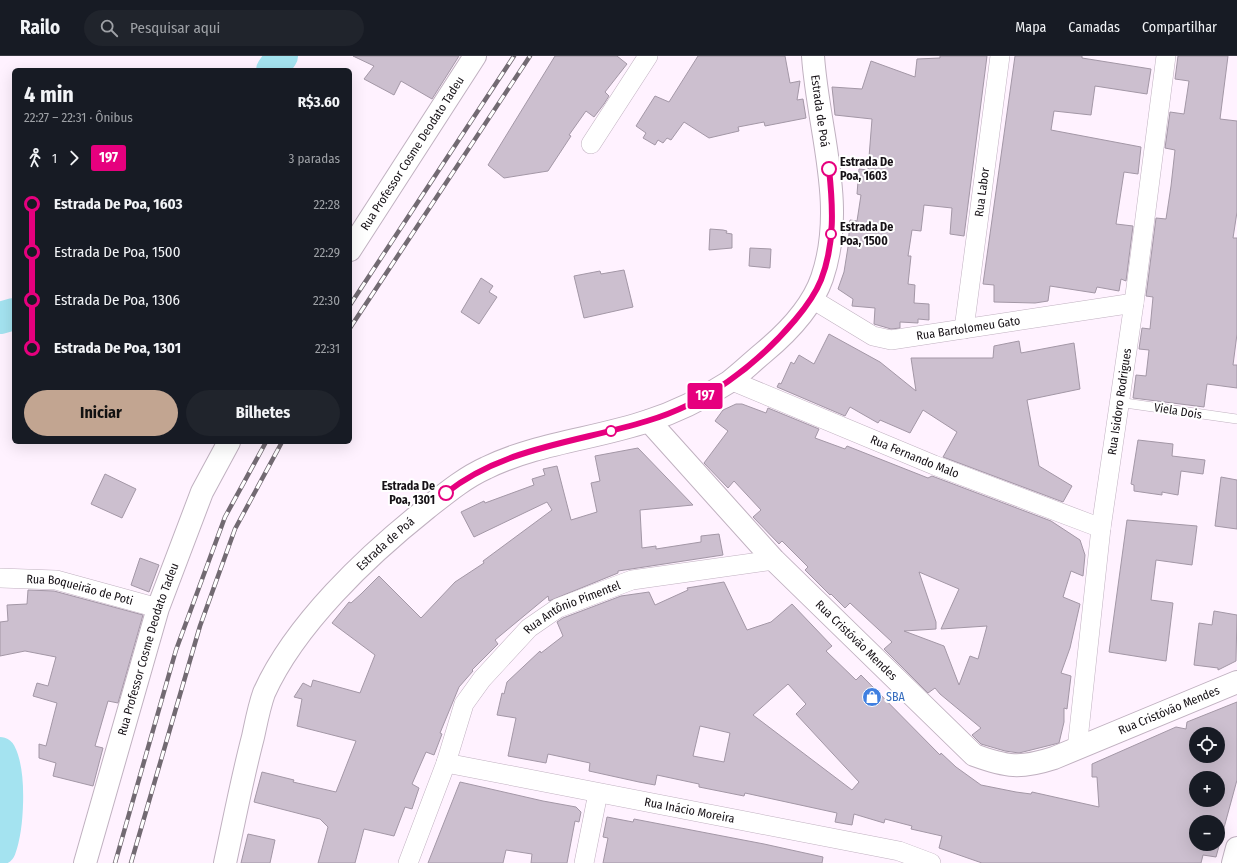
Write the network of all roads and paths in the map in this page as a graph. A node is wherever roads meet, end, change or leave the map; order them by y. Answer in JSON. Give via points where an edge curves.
{"nodes":[{"id":1,"x":475,"y":56,"type":"edge"},
{"id":2,"x":648,"y":56,"type":"edge"},
{"id":3,"x":813,"y":56,"type":"edge"},
{"id":4,"x":1000,"y":56,"type":"edge"},
{"id":5,"x":1166,"y":56,"type":"edge"},
{"id":6,"x":591,"y":144,"type":"dead end"},
{"id":7,"x":352,"y":247,"type":"edge"},
{"id":8,"x":812,"y":299,"type":"junction"},
{"id":9,"x":1134,"y":303,"type":"junction"},
{"id":10,"x":964,"y":329,"type":"junction"},
{"id":11,"x":730,"y":380,"type":"junction"},
{"id":12,"x":1118,"y":402,"type":"junction"},
{"id":13,"x":1237,"y":419,"type":"edge"},
{"id":14,"x":649,"y":421,"type":"junction"},
{"id":15,"x":228,"y":444,"type":"edge"},
{"id":16,"x":1101,"y":528,"type":"junction"},
{"id":17,"x":774,"y":560,"type":"junction"},
{"id":18,"x":0,"y":578,"type":"edge"},
{"id":19,"x":158,"y":608,"type":"junction"},
{"id":20,"x":1237,"y":682,"type":"edge"},
{"id":21,"x":1077,"y":748,"type":"junction"},
{"id":22,"x":446,"y":763,"type":"junction"},
{"id":23,"x":598,"y":794,"type":"junction"},
{"id":24,"x":1237,"y":848,"type":"edge"},
{"id":25,"x":85,"y":863,"type":"edge"},
{"id":26,"x":225,"y":863,"type":"edge"},
{"id":27,"x":408,"y":863,"type":"edge"},
{"id":28,"x":584,"y":863,"type":"edge"},
{"id":29,"x":931,"y":863,"type":"edge"},
{"id":30,"x":1233,"y":863,"type":"edge"}],
"edges":[{"from":1,"to":7,"type":"main road","name":"Rua Professor Cosme Deodato Tadeu"},
{"from":2,"to":6,"type":"street"},
{"from":3,"to":8,"type":"main road","name":"Estrada de Poá","via":[[832,198],[831,242],[822,279]]},
{"from":4,"to":10,"type":"street","name":"Rua Labor"},
{"from":5,"to":9,"type":"street","name":"Rua Isidoro Rodrigues"},
{"from":8,"to":10,"type":"street","name":"Rua Bartolomeu Gato","via":[[873,336],[891,340]]},
{"from":8,"to":11,"type":"main road","name":"Estrada de Poá","via":[[778,340]]},
{"from":9,"to":10,"type":"street","name":"Rua Bartolomeu Gato"},
{"from":9,"to":12,"type":"street","name":"Rua Isidoro Rodrigues"},
{"from":11,"to":14,"type":"main road","name":"Estrada de Poá","via":[[703,397]]},
{"from":11,"to":16,"type":"street","name":"Rua Fernando Malo","via":[[934,465]]},
{"from":12,"to":13,"type":"lane","name":"Viela Dois"},
{"from":12,"to":16,"type":"street","name":"Rua Isidoro Rodrigues"},
{"from":14,"to":17,"type":"main road","name":"Rua Cristóvão Mendes"},
{"from":14,"to":26,"type":"main road","name":"Estrada de Poá","via":[[521,453],[484,468],[455,486],[413,519],[339,589],[280,662],[263,697],[242,779]]},
{"from":15,"to":19,"type":"main road","name":"Rua Professor Cosme Deodato Tadeu","via":[[202,492]]},
{"from":16,"to":21,"type":"street","name":"Rua Isidoro Rodrigues"},
{"from":17,"to":21,"type":"main road","name":"Rua Cristóvão Mendes","via":[[974,755],[1019,767],[1035,764]]},
{"from":17,"to":22,"type":"street","name":"Rua Antônio Pimentel","via":[[632,580],[558,608],[529,628],[472,691],[464,704]]},
{"from":18,"to":19,"type":"street","name":"Rua Boqueirão de Poti","via":[[56,580]]},
{"from":19,"to":25,"type":"main road","name":"Rua Professor Cosme Deodato Tadeu"},
{"from":20,"to":21,"type":"main road","name":"Rua Cristóvão Mendes"},
{"from":22,"to":23,"type":"street","name":"Rua Inácio Moreira"},
{"from":22,"to":27,"type":"street","name":"Rua Antônio Pimentel"},
{"from":23,"to":28,"type":"street"},
{"from":23,"to":29,"type":"street","name":"Rua Inácio Moreira","via":[[737,818],[900,851]]},
{"from":24,"to":30,"type":"main road"}]}
